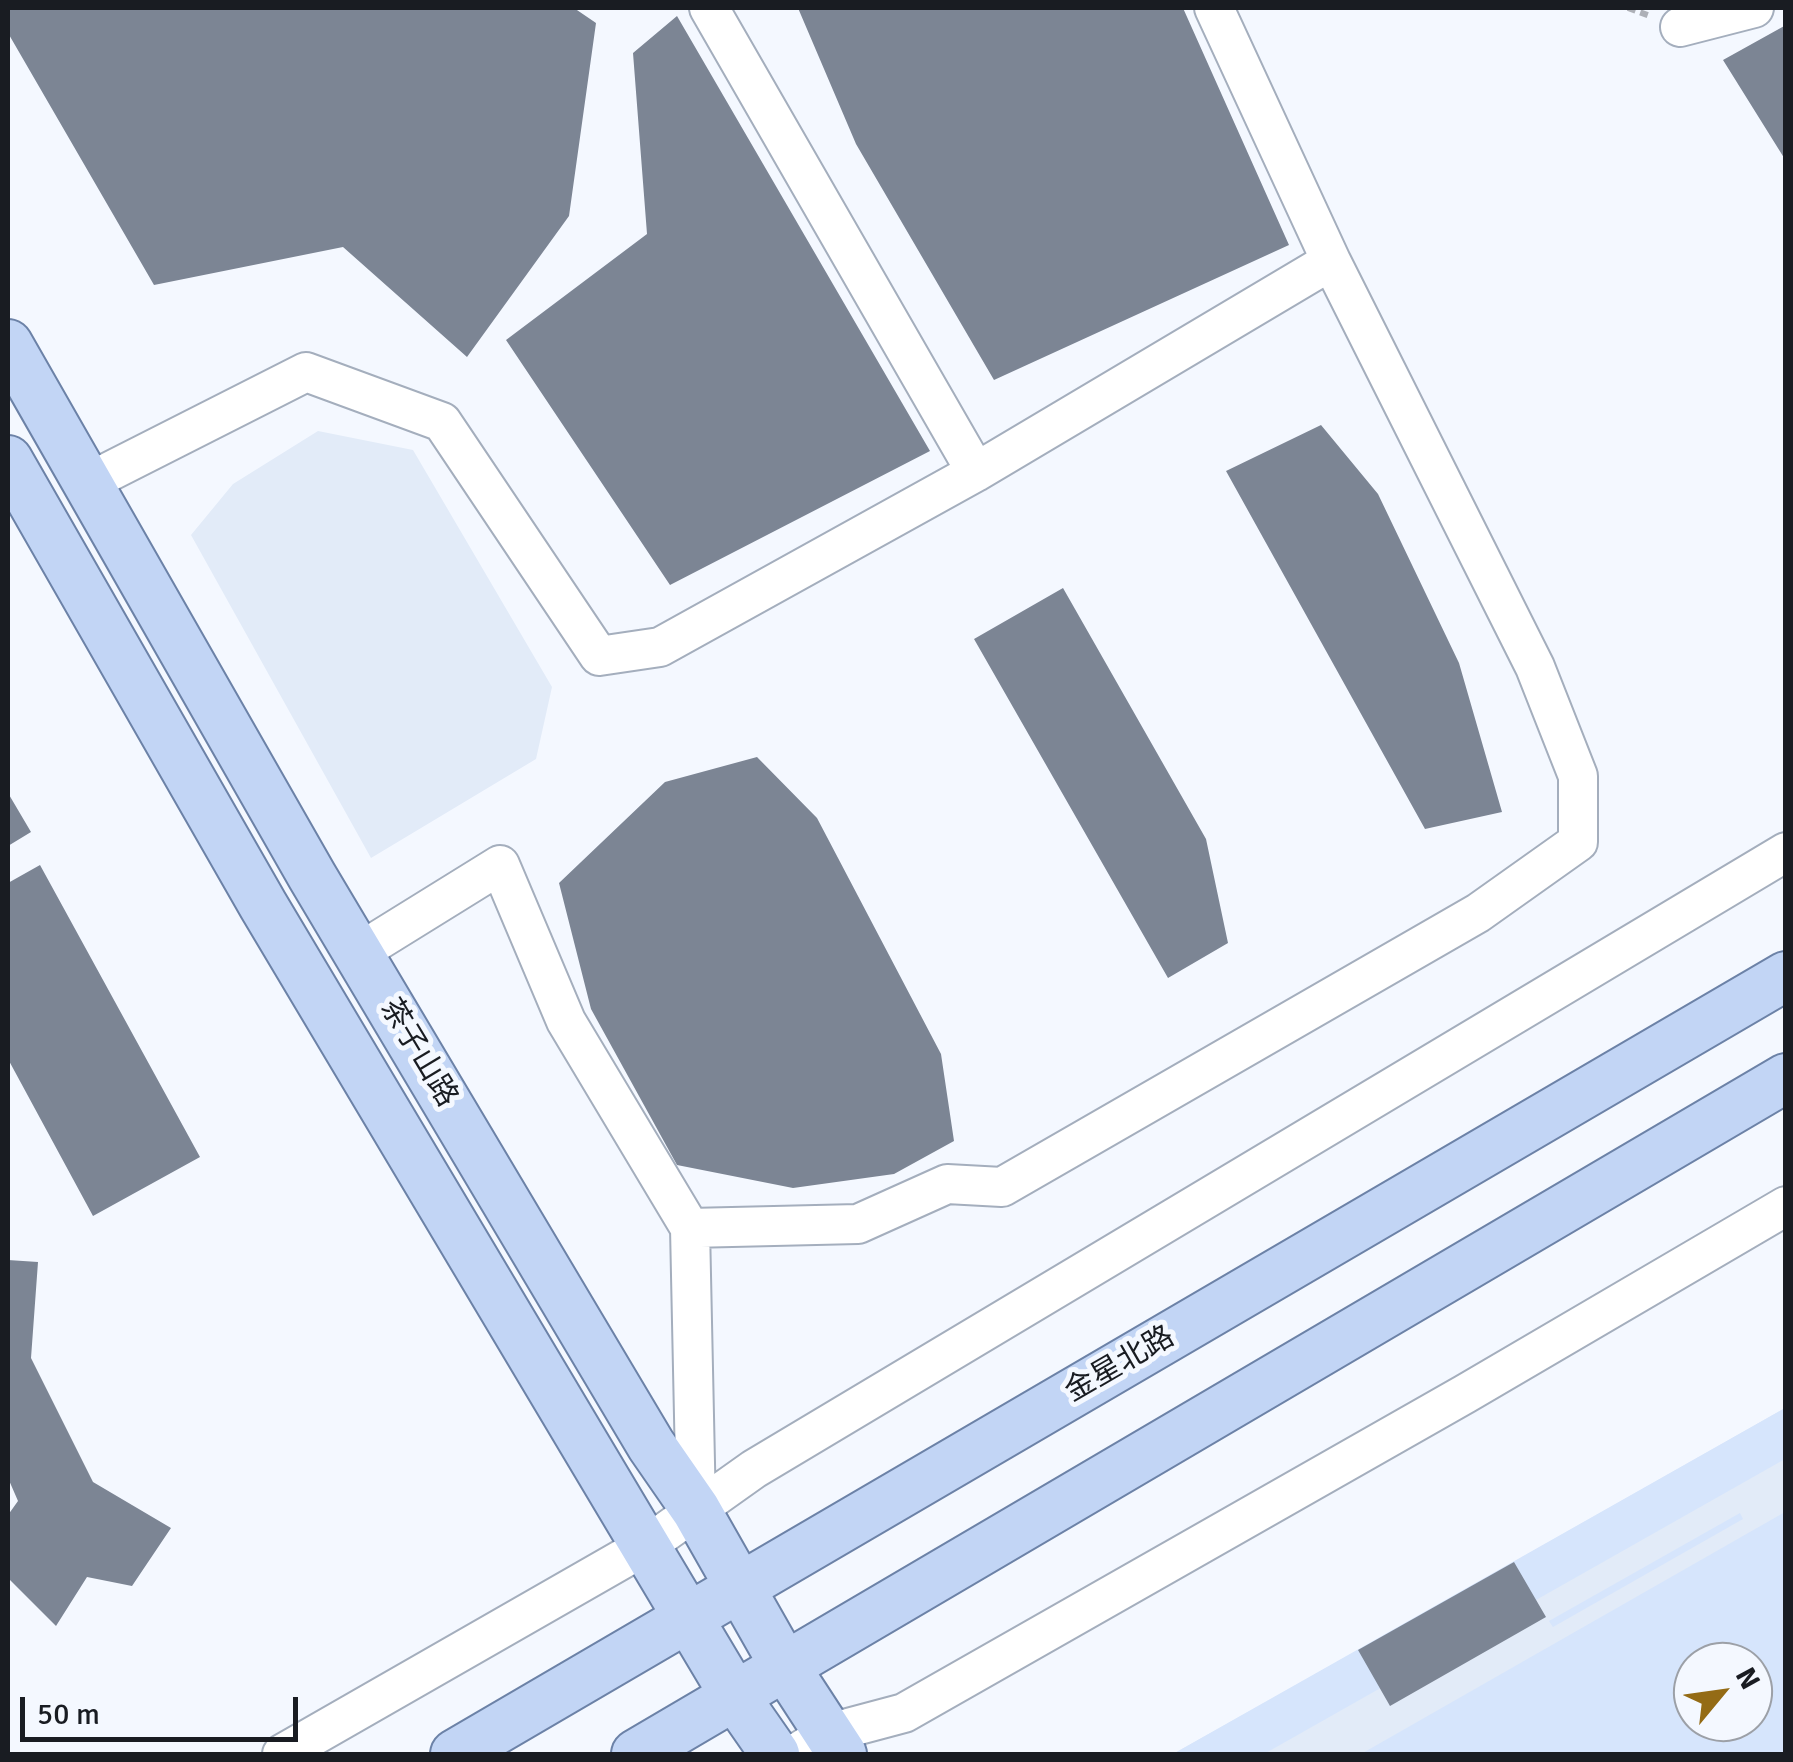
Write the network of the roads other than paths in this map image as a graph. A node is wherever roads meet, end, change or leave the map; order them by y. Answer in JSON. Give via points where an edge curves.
{"nodes":[{"id":1,"x":709,"y":8,"type":"edge"},
{"id":2,"x":1214,"y":8,"type":"edge"},
{"id":3,"x":1754,"y":8,"type":"edge"},
{"id":4,"x":1680,"y":27,"type":"dead end"},
{"id":5,"x":1331,"y":261,"type":"junction"},
{"id":6,"x":8,"y":344,"type":"edge"},
{"id":7,"x":8,"y":460,"type":"edge"},
{"id":8,"x":976,"y":472,"type":"junction"},
{"id":9,"x":88,"y":483,"type":"junction"},
{"id":10,"x":1786,"y":852,"type":"edge"},
{"id":11,"x":358,"y":953,"type":"junction"},
{"id":12,"x":1786,"y":976,"type":"edge"},
{"id":13,"x":1786,"y":1078,"type":"edge"},
{"id":14,"x":1786,"y":1206,"type":"edge"},
{"id":15,"x":690,"y":1228,"type":"junction"},
{"id":16,"x":696,"y":1510,"type":"junction"},
{"id":17,"x":647,"y":1544,"type":"junction"},
{"id":18,"x":740,"y":1588,"type":"junction"},
{"id":19,"x":690,"y":1618,"type":"junction"},
{"id":20,"x":784,"y":1665,"type":"junction"},
{"id":21,"x":736,"y":1698,"type":"junction"},
{"id":22,"x":822,"y":1747,"type":"edge"},
{"id":23,"x":282,"y":1754,"type":"edge"},
{"id":24,"x":455,"y":1754,"type":"edge"},
{"id":25,"x":636,"y":1754,"type":"edge"},
{"id":26,"x":775,"y":1754,"type":"edge"}],
"edges":[{"from":1,"to":8,"type":"street"},
{"from":2,"to":5,"type":"street"},
{"from":3,"to":4,"type":"street"},
{"from":5,"to":8,"type":"street"},
{"from":5,"to":15,"type":"street","via":[[1535,667],[1578,776],[1578,842],[1478,913],[1002,1187],[948,1184],[858,1224]]},
{"from":6,"to":9,"type":"main road","name":"茶子山路"},
{"from":7,"to":17,"type":"main road","name":"茶子山路","via":[[263,906]]},
{"from":8,"to":9,"type":"street","via":[[660,647],[599,656],[442,422],[306,372]]},
{"from":9,"to":11,"type":"main road","name":"茶子山路"},
{"from":10,"to":16,"type":"street"},
{"from":11,"to":15,"type":"street","via":[[500,865],[566,1021]]},
{"from":11,"to":16,"type":"main road","name":"茶子山路"},
{"from":12,"to":18,"type":"main road","name":"金星北路"},
{"from":13,"to":20,"type":"main road"},
{"from":14,"to":22,"type":"street","via":[[904,1714]]},
{"from":15,"to":16,"type":"street"},
{"from":16,"to":17,"type":"street"},
{"from":16,"to":18,"type":"main road","name":"茶子山路"},
{"from":17,"to":19,"type":"main road","name":"茶子山路"},
{"from":17,"to":23,"type":"street"},
{"from":18,"to":19,"type":"main road","name":"金星北路"},
{"from":18,"to":20,"type":"main road","name":"茶子山路"},
{"from":19,"to":21,"type":"main road","name":"茶子山路"},
{"from":19,"to":24,"type":"main road","name":"金星北路"},
{"from":20,"to":21,"type":"main road"},
{"from":20,"to":22,"type":"main road","name":"茶子山路"},
{"from":21,"to":25,"type":"main road"},
{"from":21,"to":26,"type":"main road","name":"茶子山路"}]}
